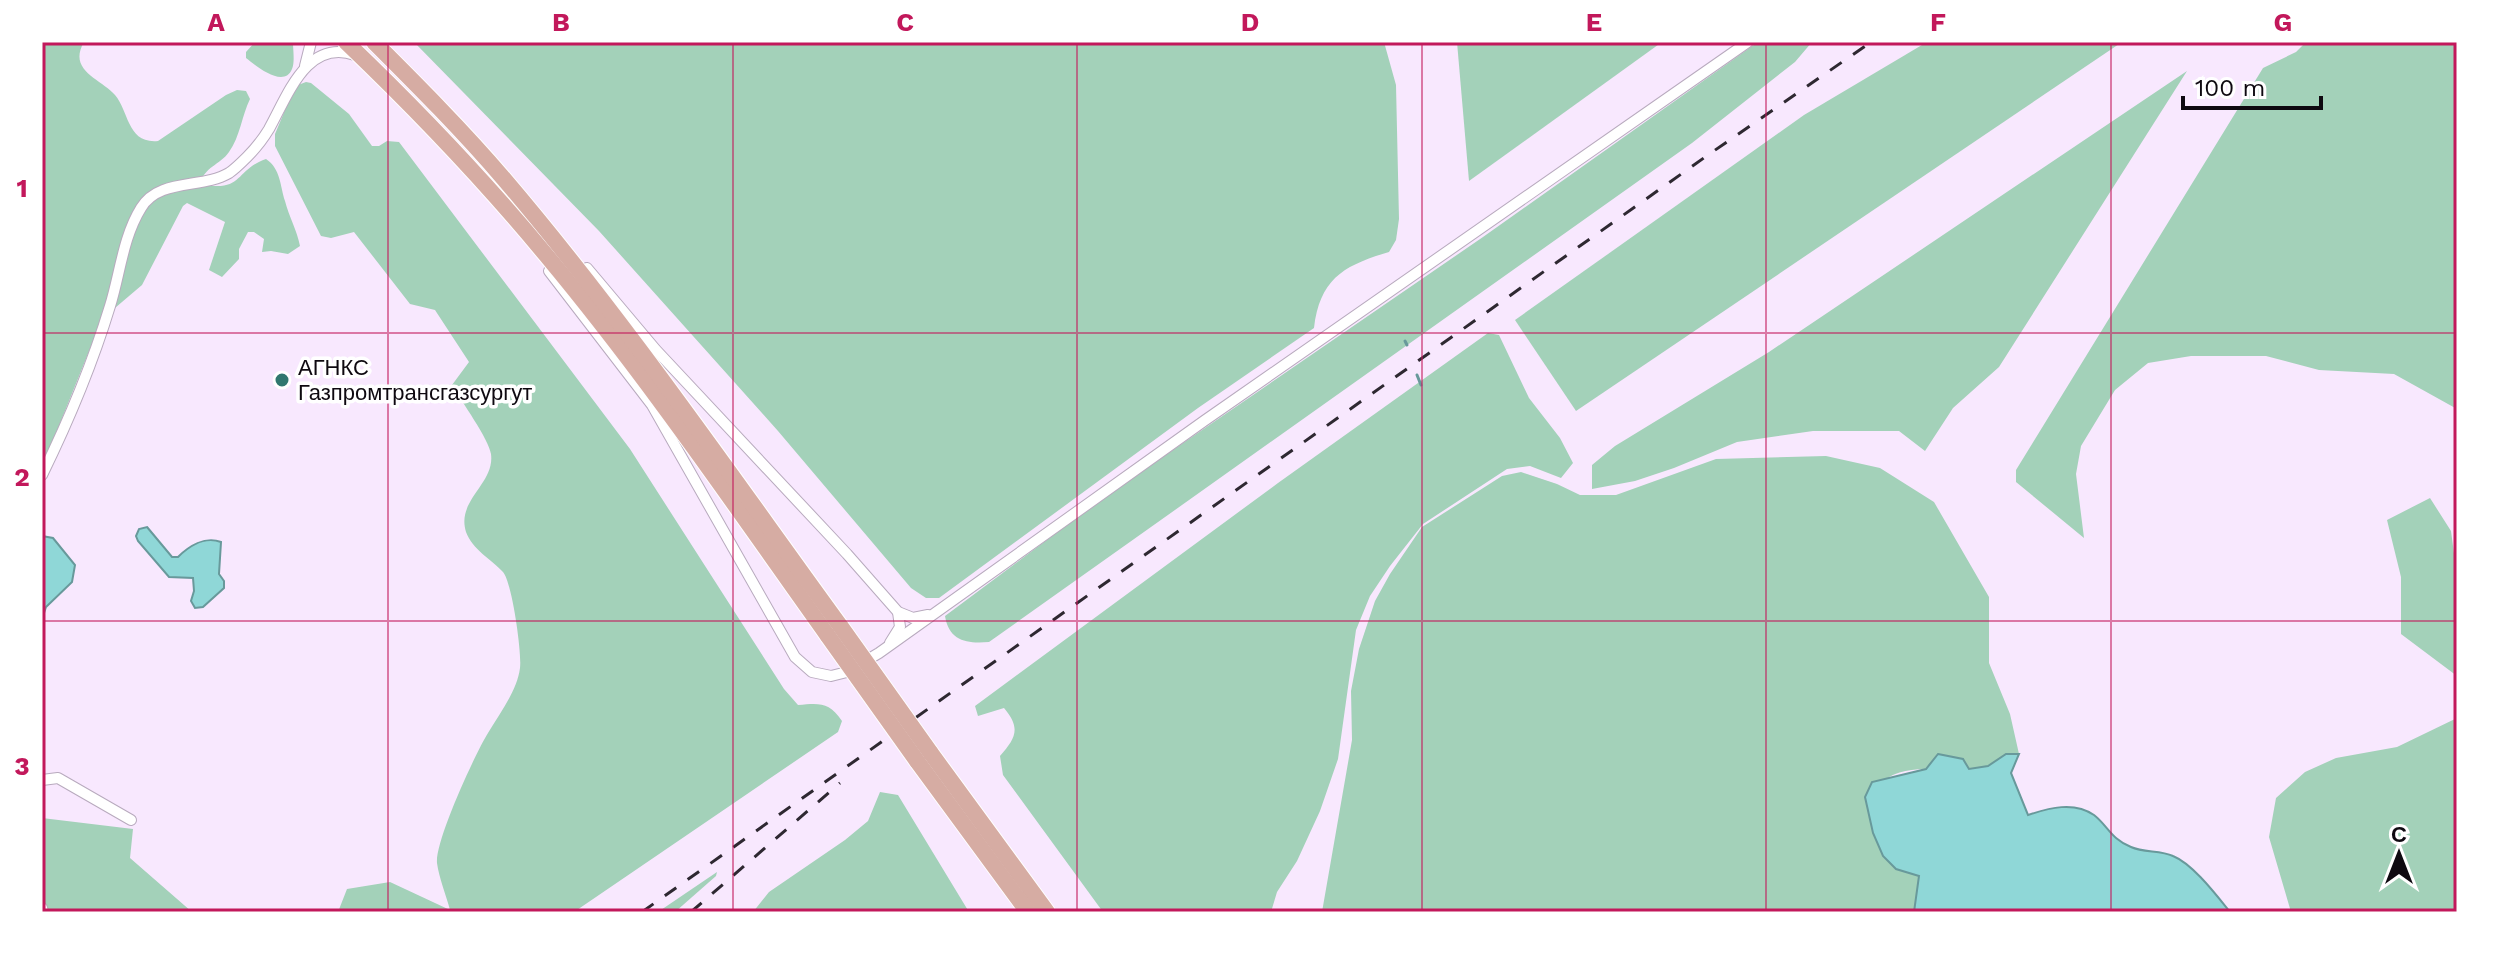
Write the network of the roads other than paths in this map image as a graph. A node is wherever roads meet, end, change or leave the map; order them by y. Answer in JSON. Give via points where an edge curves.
{"nodes":[{"id":1,"x":311,"y":42,"type":"edge"},
{"id":2,"x":346,"y":42,"type":"edge"},
{"id":3,"x":374,"y":42,"type":"edge"},
{"id":4,"x":1748,"y":42,"type":"edge"},
{"id":5,"x":363,"y":58,"type":"junction"},
{"id":6,"x":305,"y":68,"type":"junction"},
{"id":7,"x":505,"y":180,"type":"junction"},
{"id":8,"x":490,"y":192,"type":"junction"},
{"id":9,"x":42,"y":475,"type":"edge"},
{"id":10,"x":960,"y":595,"type":"junction"},
{"id":11,"x":898,"y":612,"type":"junction"},
{"id":12,"x":835,"y":631,"type":"junction"},
{"id":13,"x":879,"y":653,"type":"junction"},
{"id":14,"x":924,"y":757,"type":"junction"},
{"id":15,"x":42,"y":780,"type":"edge"},
{"id":16,"x":131,"y":820,"type":"dead end"},
{"id":17,"x":1028,"y":912,"type":"edge"},
{"id":18,"x":1047,"y":912,"type":"edge"}],
"edges":[{"from":1,"to":6,"type":"street"},
{"from":2,"to":5,"type":"main road"},
{"from":3,"to":7,"type":"main road"},
{"from":4,"to":10,"type":"street"},
{"from":5,"to":6,"type":"street","via":[[329,51]]},
{"from":5,"to":8,"type":"main road"},
{"from":6,"to":9,"type":"street","via":[[267,131],[230,173],[157,193],[141,207],[86,378]]},
{"from":7,"to":11,"type":"street"},
{"from":7,"to":12,"type":"main road","via":[[660,376]]},
{"from":8,"to":12,"type":"main road","via":[[649,385]]},
{"from":8,"to":13,"type":"street","via":[[652,405],[795,657],[812,672],[831,676]]},
{"from":10,"to":11,"type":"street","via":[[921,618]]},
{"from":10,"to":13,"type":"street"},
{"from":11,"to":13,"type":"street","via":[[898,632]]},
{"from":12,"to":14,"type":"main road","bridge":true},
{"from":14,"to":17,"type":"main road"},
{"from":14,"to":18,"type":"main road"},
{"from":15,"to":16,"type":"street","via":[[58,778]]}]}
